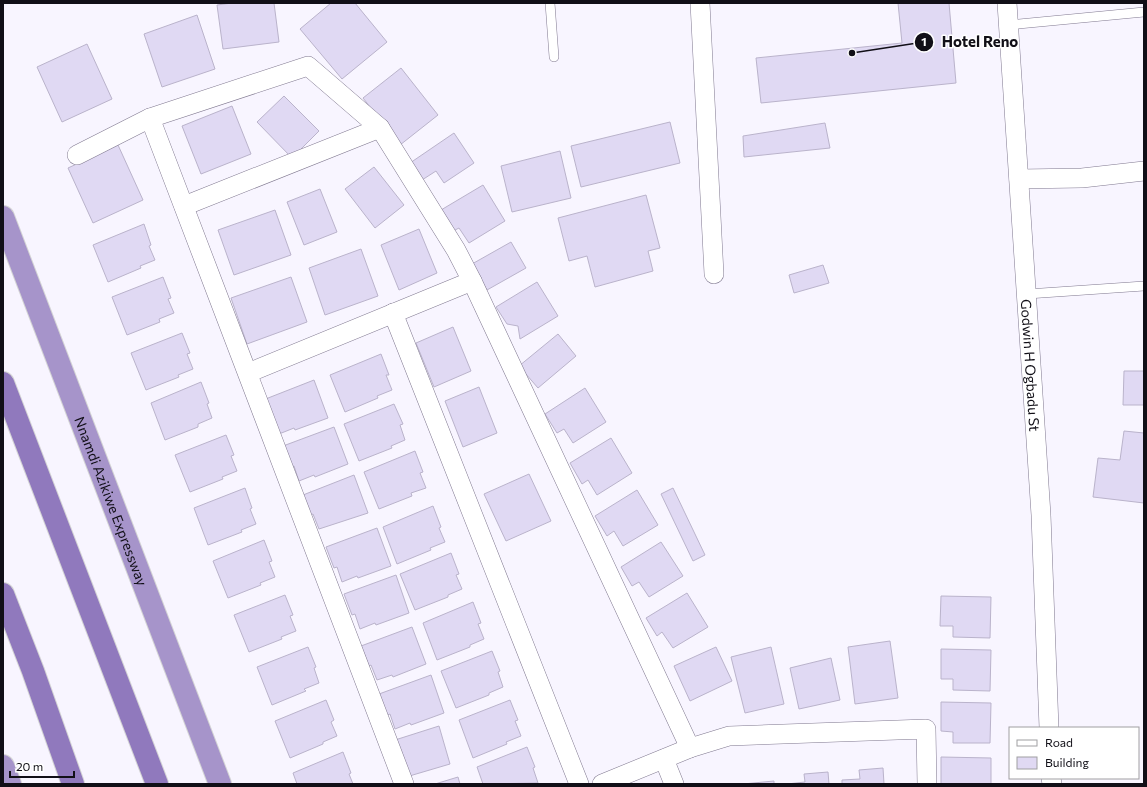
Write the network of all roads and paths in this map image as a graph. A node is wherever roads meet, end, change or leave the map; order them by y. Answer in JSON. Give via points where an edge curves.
{"nodes":[{"id":1,"x":550,"y":3,"type":"edge"},
{"id":2,"x":700,"y":3,"type":"edge"},
{"id":3,"x":1007,"y":3,"type":"edge"},
{"id":4,"x":1144,"y":12,"type":"edge"},
{"id":5,"x":1008,"y":25,"type":"junction"},
{"id":6,"x":554,"y":56,"type":"dead end"},
{"id":7,"x":150,"y":118,"type":"junction"},
{"id":8,"x":380,"y":128,"type":"junction"},
{"id":9,"x":77,"y":154,"type":"dead end"},
{"id":10,"x":1144,"y":171,"type":"edge"},
{"id":11,"x":1019,"y":180,"type":"junction"},
{"id":12,"x":184,"y":206,"type":"junction"},
{"id":13,"x":3,"y":217,"type":"edge"},
{"id":14,"x":714,"y":274,"type":"dead end"},
{"id":15,"x":472,"y":281,"type":"junction"},
{"id":16,"x":1144,"y":286,"type":"edge"},
{"id":17,"x":1027,"y":294,"type":"junction"},
{"id":18,"x":393,"y":313,"type":"junction"},
{"id":19,"x":248,"y":373,"type":"junction"},
{"id":20,"x":3,"y":383,"type":"edge"},
{"id":21,"x":3,"y":594,"type":"edge"},
{"id":22,"x":1050,"y":727,"type":"edge"},
{"id":23,"x":690,"y":748,"type":"junction"},
{"id":24,"x":664,"y":759,"type":"junction"},
{"id":25,"x":3,"y":766,"type":"edge"},
{"id":26,"x":10,"y":784,"type":"edge"},
{"id":27,"x":73,"y":784,"type":"edge"},
{"id":28,"x":157,"y":784,"type":"edge"},
{"id":29,"x":220,"y":784,"type":"edge"},
{"id":30,"x":404,"y":784,"type":"edge"},
{"id":31,"x":579,"y":784,"type":"edge"},
{"id":32,"x":602,"y":784,"type":"edge"},
{"id":33,"x":674,"y":784,"type":"edge"},
{"id":34,"x":927,"y":784,"type":"edge"}],
"edges":[{"from":1,"to":6,"type":"lane"},
{"from":2,"to":14,"type":"street"},
{"from":3,"to":5,"type":"street","name":"Godwin H Ogbadu St"},
{"from":4,"to":5,"type":"lane"},
{"from":5,"to":11,"type":"street","name":"Godwin H Ogbadu St"},
{"from":7,"to":8,"type":"street","via":[[308,66]]},
{"from":7,"to":9,"type":"street"},
{"from":7,"to":12,"type":"street"},
{"from":8,"to":12,"type":"street"},
{"from":8,"to":15,"type":"street","via":[[456,250]]},
{"from":10,"to":11,"type":"street","via":[[1082,178]]},
{"from":11,"to":17,"type":"street","name":"Godwin H Ogbadu St"},
{"from":12,"to":19,"type":"street"},
{"from":13,"to":29,"type":"highway","name":"Nnamdi Azikiwe Expressway"},
{"from":15,"to":18,"type":"street"},
{"from":15,"to":23,"type":"street"},
{"from":16,"to":17,"type":"lane"},
{"from":17,"to":22,"type":"street","name":"Godwin H Ogbadu St","via":[[1041,515]]},
{"from":18,"to":19,"type":"street"},
{"from":18,"to":31,"type":"street"},
{"from":19,"to":30,"type":"street"},
{"from":20,"to":28,"type":"highway"},
{"from":21,"to":27,"type":"highway"},
{"from":23,"to":24,"type":"street"},
{"from":23,"to":34,"type":"street","via":[[729,736],[926,729]]},
{"from":24,"to":32,"type":"street"},
{"from":24,"to":33,"type":"street"},
{"from":25,"to":26,"type":"highway"}]}
